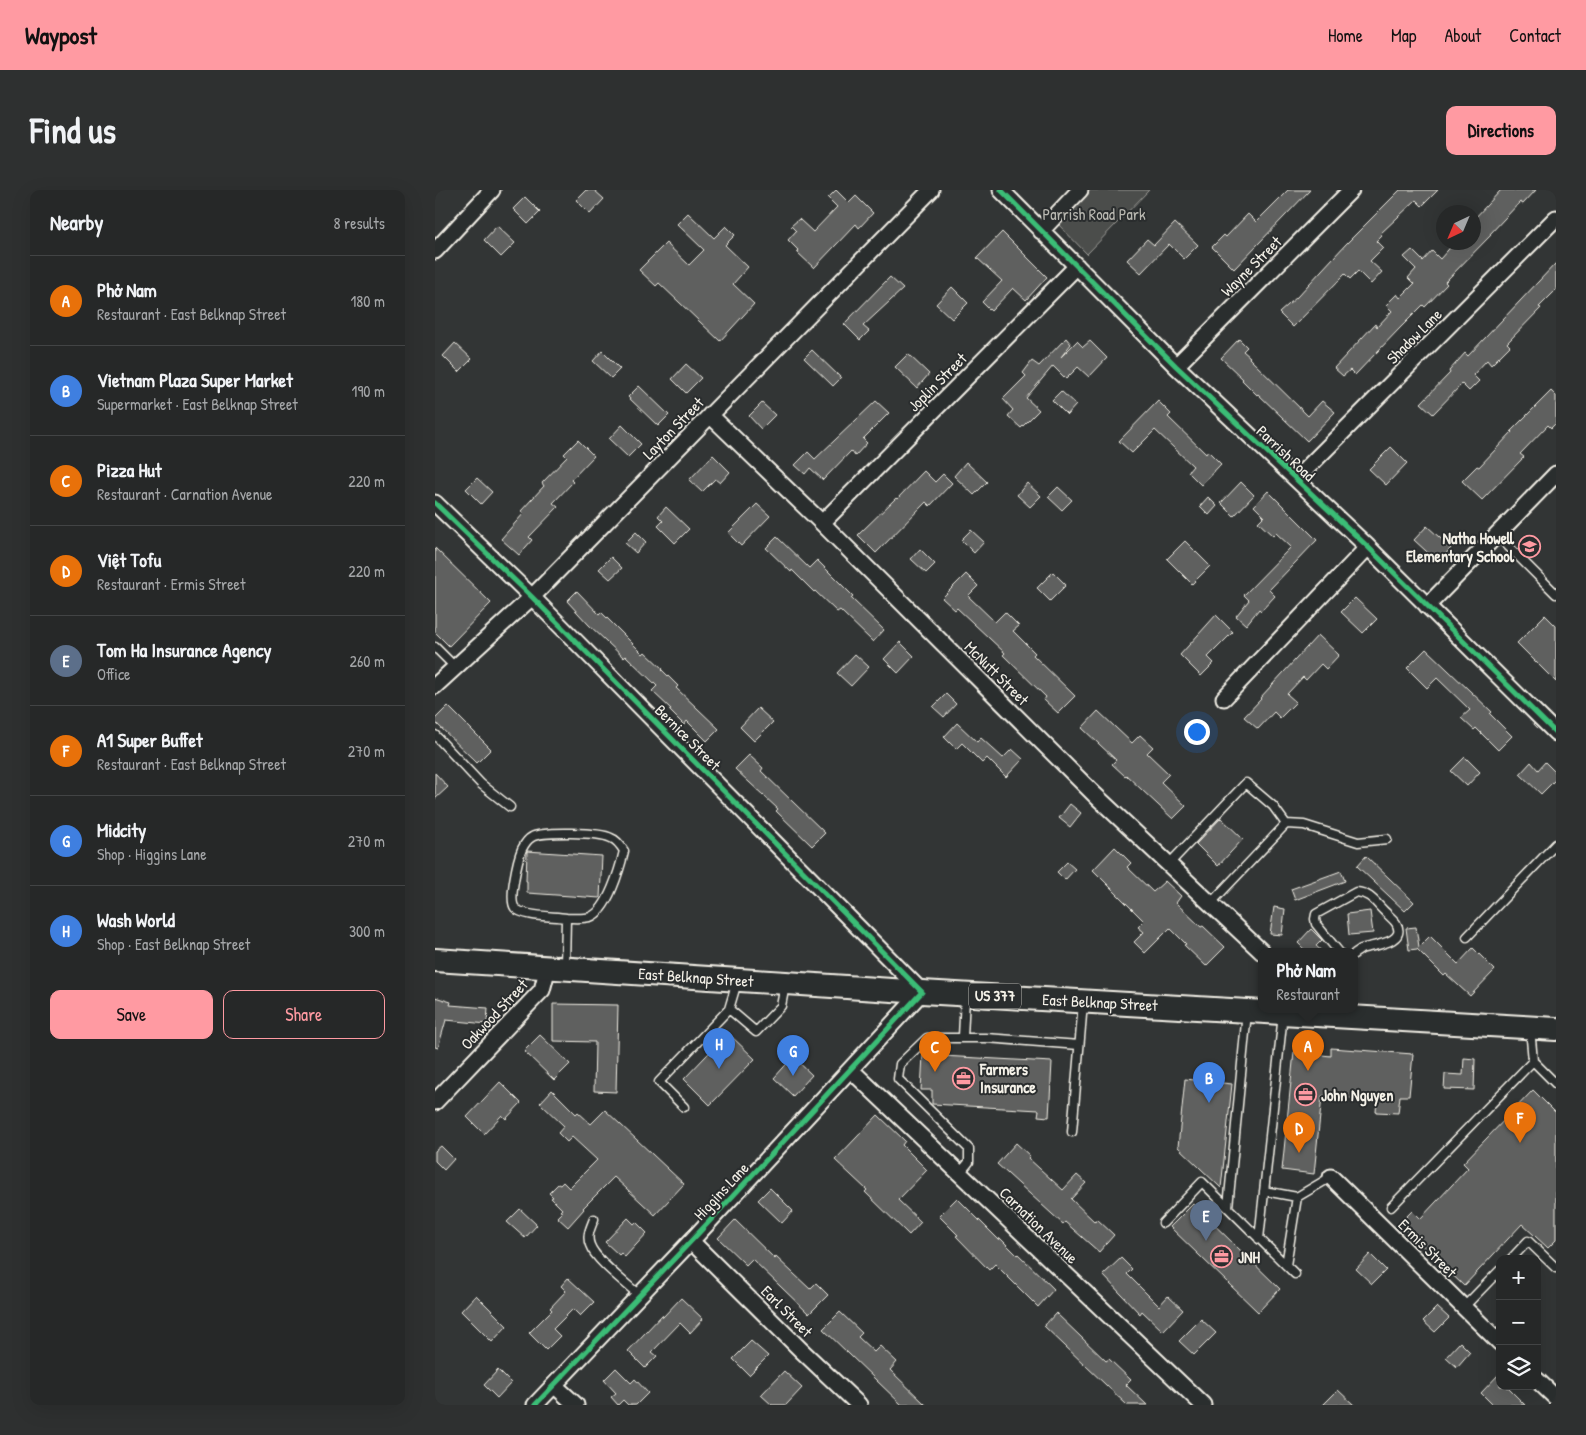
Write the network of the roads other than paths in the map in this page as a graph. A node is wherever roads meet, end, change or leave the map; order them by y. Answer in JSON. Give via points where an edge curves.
{"nodes":[{"id":1,"x":492,"y":190,"type":"edge"},
{"id":2,"x":931,"y":190,"type":"edge"},
{"id":3,"x":1001,"y":190,"type":"edge"},
{"id":4,"x":1080,"y":190,"type":"edge"},
{"id":5,"x":1351,"y":190,"type":"edge"},
{"id":6,"x":1556,"y":218,"type":"edge"},
{"id":7,"x":1041,"y":231,"type":"junction"},
{"id":8,"x":435,"y":251,"type":"edge"},
{"id":9,"x":1077,"y":266,"type":"junction"},
{"id":10,"x":1176,"y":366,"type":"junction"},
{"id":11,"x":710,"y":415,"type":"junction"},
{"id":12,"x":1556,"y":474,"type":"edge"},
{"id":13,"x":1296,"y":480,"type":"junction"},
{"id":14,"x":435,"y":502,"type":"edge"},
{"id":15,"x":822,"y":523,"type":"junction"},
{"id":16,"x":1497,"y":534,"type":"junction"},
{"id":17,"x":1368,"y":548,"type":"junction"},
{"id":18,"x":1556,"y":594,"type":"edge"},
{"id":19,"x":532,"y":597,"type":"junction"},
{"id":20,"x":1427,"y":606,"type":"junction"},
{"id":21,"x":435,"y":647,"type":"edge"},
{"id":22,"x":455,"y":667,"type":"junction"},
{"id":23,"x":435,"y":686,"type":"edge"},
{"id":24,"x":1224,"y":698,"type":"dead end"},
{"id":25,"x":1556,"y":733,"type":"edge"},
{"id":26,"x":435,"y":735,"type":"edge"},
{"id":27,"x":510,"y":807,"type":"dead end"},
{"id":28,"x":1286,"y":824,"type":"junction"},
{"id":29,"x":1387,"y":839,"type":"dead end"},
{"id":30,"x":1556,"y":844,"type":"edge"},
{"id":31,"x":1168,"y":865,"type":"junction"},
{"id":32,"x":1210,"y":904,"type":"junction"},
{"id":33,"x":566,"y":918,"type":"junction"},
{"id":34,"x":1467,"y":937,"type":"dead end"},
{"id":35,"x":1258,"y":948,"type":"edge"},
{"id":36,"x":1336,"y":948,"type":"edge"},
{"id":37,"x":1358,"y":951,"type":"edge"},
{"id":38,"x":435,"y":960,"type":"edge"},
{"id":39,"x":557,"y":968,"type":"junction"},
{"id":40,"x":738,"y":980,"type":"junction"},
{"id":41,"x":786,"y":983,"type":"junction"},
{"id":42,"x":922,"y":992,"type":"junction"},
{"id":43,"x":965,"y":994,"type":"junction"},
{"id":44,"x":1083,"y":1001,"type":"junction"},
{"id":45,"x":729,"y":1009,"type":"junction"},
{"id":46,"x":1247,"y":1010,"type":"junction"},
{"id":47,"x":1258,"y":1010,"type":"edge"},
{"id":48,"x":1297,"y":1013,"type":"edge"},
{"id":49,"x":1351,"y":1013,"type":"edge"},
{"id":50,"x":1530,"y":1027,"type":"junction"},
{"id":51,"x":1556,"y":1029,"type":"edge"},
{"id":52,"x":963,"y":1037,"type":"junction"},
{"id":53,"x":1079,"y":1045,"type":"junction"},
{"id":54,"x":1533,"y":1061,"type":"junction"},
{"id":55,"x":851,"y":1070,"type":"junction"},
{"id":56,"x":1556,"y":1084,"type":"edge"},
{"id":57,"x":435,"y":1102,"type":"edge"},
{"id":58,"x":684,"y":1107,"type":"dead end"},
{"id":59,"x":1073,"y":1132,"type":"dead end"},
{"id":60,"x":960,"y":1173,"type":"junction"},
{"id":61,"x":1331,"y":1177,"type":"joint"},
{"id":62,"x":1264,"y":1191,"type":"junction"},
{"id":63,"x":1297,"y":1197,"type":"junction"},
{"id":64,"x":1227,"y":1207,"type":"junction"},
{"id":65,"x":1391,"y":1207,"type":"dead end"},
{"id":66,"x":594,"y":1219,"type":"dead end"},
{"id":67,"x":1163,"y":1223,"type":"dead end"},
{"id":68,"x":1259,"y":1238,"type":"junction"},
{"id":69,"x":691,"y":1241,"type":"junction"},
{"id":70,"x":1515,"y":1255,"type":"edge"},
{"id":71,"x":1286,"y":1264,"type":"junction"},
{"id":72,"x":1556,"y":1268,"type":"edge"},
{"id":73,"x":1295,"y":1274,"type":"dead end"},
{"id":74,"x":1496,"y":1274,"type":"edge"},
{"id":75,"x":639,"y":1295,"type":"junction"},
{"id":76,"x":1464,"y":1307,"type":"junction"},
{"id":77,"x":1496,"y":1339,"type":"edge"},
{"id":78,"x":1541,"y":1384,"type":"edge"},
{"id":79,"x":554,"y":1385,"type":"junction"},
{"id":80,"x":1556,"y":1398,"type":"edge"},
{"id":81,"x":535,"y":1405,"type":"edge"},
{"id":82,"x":576,"y":1405,"type":"edge"},
{"id":83,"x":859,"y":1405,"type":"edge"},
{"id":84,"x":1203,"y":1405,"type":"edge"}],
"edges":[{"from":1,"to":8,"type":"street"},
{"from":2,"to":11,"type":"street","name":"Layton Street"},
{"from":3,"to":7,"type":"street","name":"Parrish Road"},
{"from":4,"to":7,"type":"street"},
{"from":5,"to":10,"type":"street","name":"Wayne Street"},
{"from":6,"to":13,"type":"street","name":"Shadow Lane"},
{"from":7,"to":9,"type":"street","name":"Parrish Road"},
{"from":9,"to":10,"type":"street","name":"Parrish Road"},
{"from":9,"to":15,"type":"street","name":"Joplin Street"},
{"from":10,"to":13,"type":"street","name":"Parrish Road"},
{"from":11,"to":15,"type":"street","name":"McNutt Street"},
{"from":11,"to":19,"type":"street","name":"Layton Street"},
{"from":12,"to":16,"type":"street"},
{"from":13,"to":17,"type":"street","name":"Parrish Road"},
{"from":14,"to":19,"type":"street","name":"Bernice Street"},
{"from":15,"to":31,"type":"street","name":"McNutt Street"},
{"from":16,"to":18,"type":"lane"},
{"from":16,"to":20,"type":"street"},
{"from":17,"to":20,"type":"street","name":"Parrish Road"},
{"from":17,"to":24,"type":"street"},
{"from":19,"to":22,"type":"street","name":"Layton Street"},
{"from":19,"to":42,"type":"street","name":"Bernice Street"},
{"from":20,"to":25,"type":"street","name":"Parrish Road"},
{"from":21,"to":22,"type":"lane"},
{"from":22,"to":23,"type":"street","name":"Layton Street"},
{"from":26,"to":27,"type":"lane","via":[[481,784]]},
{"from":28,"to":29,"type":"lane","via":[[1303,825],[1358,842]]},
{"from":28,"to":31,"type":"lane","via":[[1273,806],[1246,783]]},
{"from":28,"to":32,"type":"lane"},
{"from":30,"to":34,"type":"lane"},
{"from":31,"to":32,"type":"street","name":"McNutt Street"},
{"from":32,"to":35,"type":"street","name":"McNutt Street"},
{"from":33,"to":33,"type":"lane","via":[[525,914],[515,908],[511,892],[522,849],[537,834],[582,833],[611,837],[624,851],[607,899],[592,916]]},
{"from":33,"to":39,"type":"lane"},
{"from":36,"to":37,"type":"lane","via":[[1316,924],[1316,914],[1356,892],[1363,892],[1396,923],[1397,930],[1395,938],[1389,942]]},
{"from":38,"to":39,"type":"main road","name":"East Belknap Street","number":"US 377"},
{"from":39,"to":40,"type":"main road","name":"East Belknap Street","number":"US 377"},
{"from":39,"to":57,"type":"street","name":"Oakwood Street","via":[[542,990]]},
{"from":40,"to":41,"type":"main road","name":"East Belknap Street","number":"US 377"},
{"from":40,"to":45,"type":"lane"},
{"from":41,"to":42,"type":"main road","name":"East Belknap Street","number":"US 377"},
{"from":41,"to":45,"type":"lane","via":[[781,1006],[756,1032]]},
{"from":42,"to":43,"type":"main road","name":"East Belknap Street","number":"US 377"},
{"from":42,"to":55,"type":"street","name":"Higgins Lane"},
{"from":43,"to":44,"type":"main road","name":"East Belknap Street","number":"US 377"},
{"from":43,"to":52,"type":"lane"},
{"from":44,"to":46,"type":"main road","name":"East Belknap Street","number":"US 377"},
{"from":44,"to":53,"type":"lane"},
{"from":45,"to":58,"type":"lane","via":[[659,1082]]},
{"from":46,"to":47,"type":"main road","name":"East Belknap Street","number":"US 377"},
{"from":46,"to":64,"type":"lane"},
{"from":48,"to":62,"type":"lane"},
{"from":49,"to":50,"type":"main road","name":"East Belknap Street","number":"US 377"},
{"from":50,"to":51,"type":"main road","name":"East Belknap Street","number":"US 377"},
{"from":50,"to":54,"type":"lane"},
{"from":52,"to":53,"type":"lane"},
{"from":52,"to":60,"type":"lane","via":[[927,1038],[900,1064],[898,1079],[969,1149],[969,1162]]},
{"from":53,"to":59,"type":"lane"},
{"from":54,"to":56,"type":"lane"},
{"from":54,"to":65,"type":"lane"},
{"from":55,"to":60,"type":"street","name":"Carnation Avenue"},
{"from":55,"to":69,"type":"street","name":"Higgins Lane"},
{"from":60,"to":84,"type":"street","name":"Carnation Avenue"},
{"from":61,"to":63,"type":"lane"},
{"from":61,"to":76,"type":"street","name":"Ermis Street"},
{"from":62,"to":63,"type":"lane"},
{"from":62,"to":68,"type":"lane"},
{"from":63,"to":71,"type":"lane"},
{"from":64,"to":67,"type":"lane","via":[[1201,1182]]},
{"from":64,"to":68,"type":"lane"},
{"from":66,"to":75,"type":"lane","via":[[589,1245],[598,1258]]},
{"from":68,"to":71,"type":"lane"},
{"from":69,"to":75,"type":"street","name":"Higgins Lane"},
{"from":69,"to":83,"type":"street","name":"Earl Street"},
{"from":70,"to":72,"type":"lane","via":[[1528,1241]]},
{"from":71,"to":73,"type":"lane"},
{"from":74,"to":76,"type":"lane"},
{"from":75,"to":79,"type":"street","name":"Higgins Lane"},
{"from":76,"to":77,"type":"street","name":"Ermis Street"},
{"from":78,"to":80,"type":"street"},
{"from":79,"to":81,"type":"street","name":"Higgins Lane"},
{"from":79,"to":82,"type":"street"}]}
